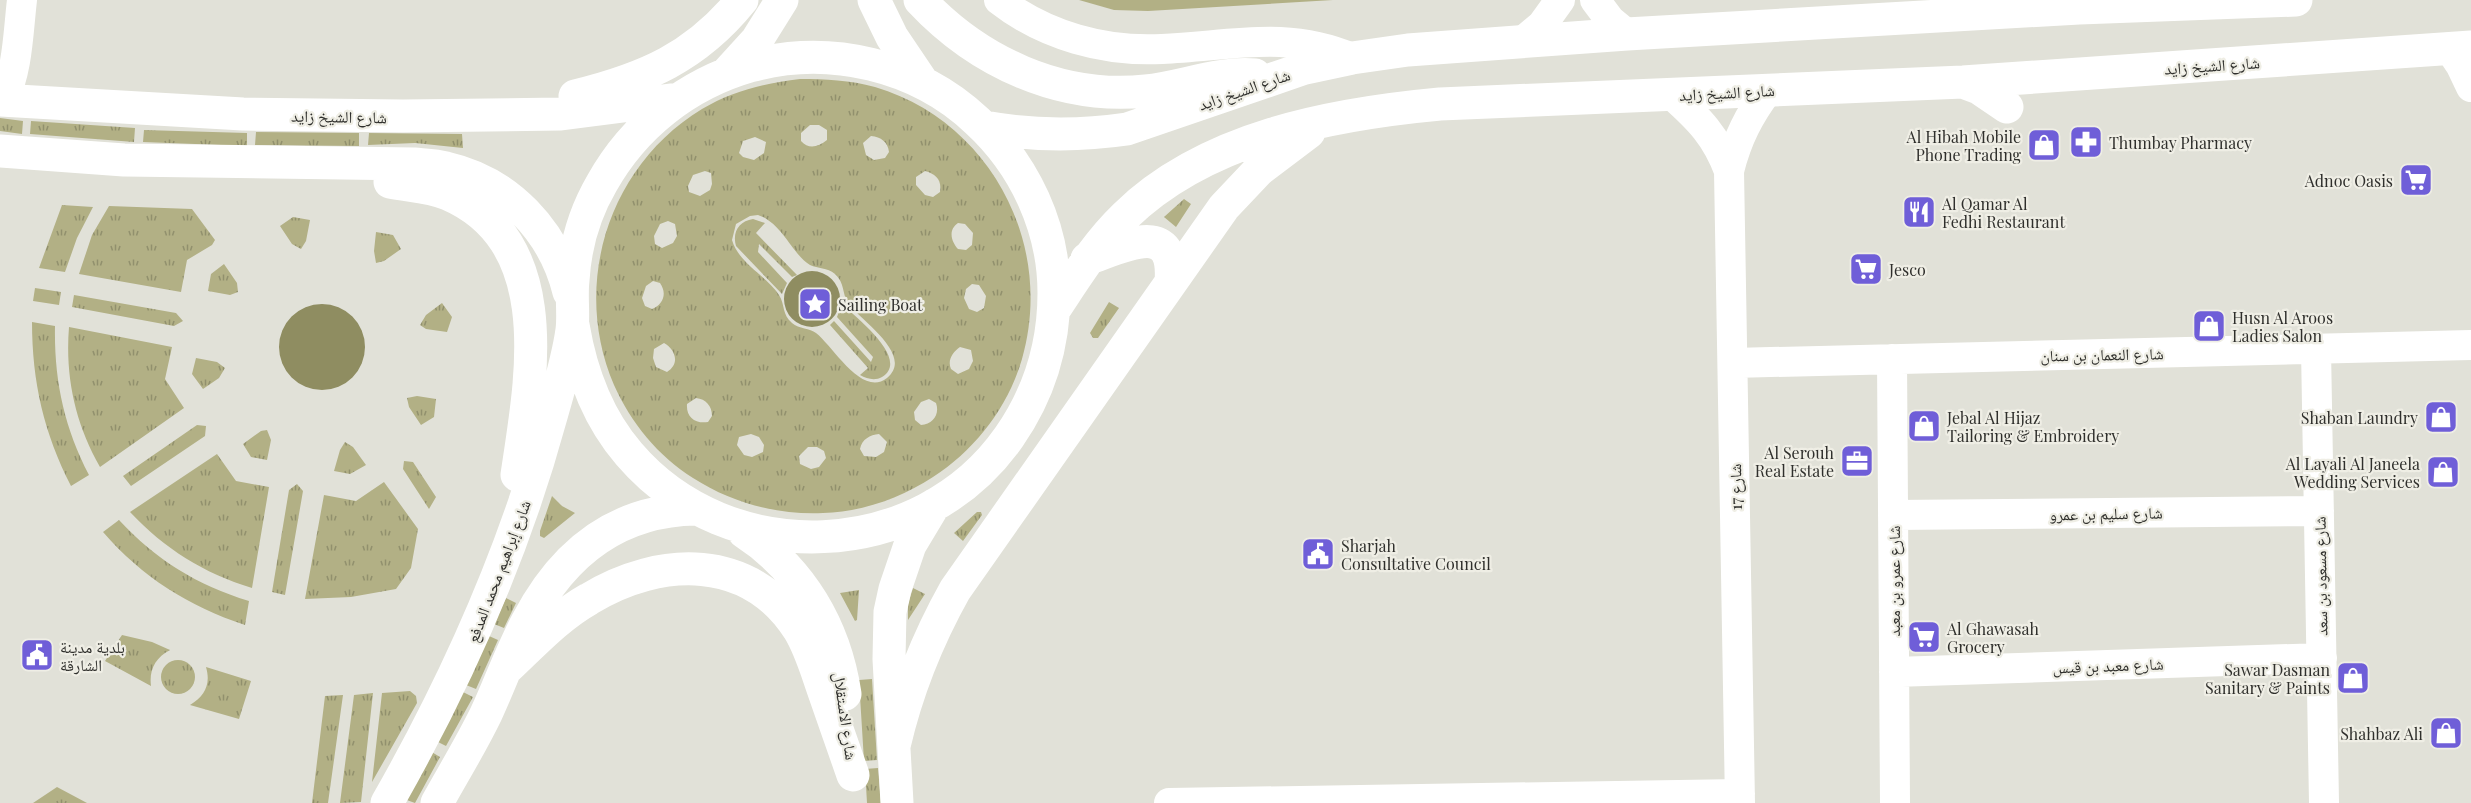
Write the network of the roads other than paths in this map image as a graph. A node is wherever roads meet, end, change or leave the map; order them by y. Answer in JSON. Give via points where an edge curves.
{"nodes":[{"id":1,"x":22,"y":0,"type":"edge"},
{"id":2,"x":742,"y":0,"type":"edge"},
{"id":3,"x":782,"y":0,"type":"edge"},
{"id":4,"x":874,"y":0,"type":"edge"},
{"id":5,"x":920,"y":0,"type":"edge"},
{"id":6,"x":999,"y":0,"type":"edge"},
{"id":7,"x":1560,"y":0,"type":"edge"},
{"id":8,"x":1595,"y":0,"type":"edge"},
{"id":9,"x":2280,"y":1,"type":"edge"},
{"id":10,"x":2079,"y":4,"type":"edge"},
{"id":11,"x":1627,"y":34,"type":"junction"},
{"id":12,"x":1523,"y":41,"type":"junction"},
{"id":13,"x":2460,"y":48,"type":"edge"},
{"id":14,"x":1352,"y":58,"type":"junction"},
{"id":15,"x":726,"y":74,"type":"junction"},
{"id":16,"x":1271,"y":78,"type":"junction"},
{"id":17,"x":1963,"y":82,"type":"junction"},
{"id":18,"x":923,"y":83,"type":"junction"},
{"id":19,"x":2471,"y":87,"type":"edge"},
{"id":20,"x":1769,"y":89,"type":"junction"},
{"id":21,"x":1672,"y":95,"type":"junction"},
{"id":22,"x":678,"y":99,"type":"junction"},
{"id":23,"x":2,"y":100,"type":"edge"},
{"id":24,"x":2007,"y":107,"type":"dead end"},
{"id":25,"x":482,"y":115,"type":"junction"},
{"id":26,"x":1323,"y":122,"type":"junction"},
{"id":27,"x":984,"y":127,"type":"junction"},
{"id":28,"x":0,"y":151,"type":"edge"},
{"id":29,"x":329,"y":162,"type":"junction"},
{"id":30,"x":1729,"y":171,"type":"junction"},
{"id":31,"x":1087,"y":259,"type":"junction"},
{"id":32,"x":1171,"y":282,"type":"junction"},
{"id":33,"x":1054,"y":310,"type":"junction"},
{"id":34,"x":572,"y":313,"type":"junction"},
{"id":35,"x":2471,"y":345,"type":"edge"},
{"id":36,"x":2316,"y":348,"type":"junction"},
{"id":37,"x":1892,"y":359,"type":"junction"},
{"id":38,"x":1733,"y":363,"type":"junction"},
{"id":39,"x":934,"y":505,"type":"junction"},
{"id":40,"x":696,"y":509,"type":"junction"},
{"id":41,"x":2319,"y":511,"type":"junction"},
{"id":42,"x":1893,"y":515,"type":"junction"},
{"id":43,"x":733,"y":525,"type":"junction"},
{"id":44,"x":487,"y":605,"type":"junction"},
{"id":45,"x":2322,"y":658,"type":"junction"},
{"id":46,"x":506,"y":670,"type":"junction"},
{"id":47,"x":1894,"y":672,"type":"junction"},
{"id":48,"x":894,"y":747,"type":"junction"},
{"id":49,"x":854,"y":789,"type":"edge"},
{"id":50,"x":1740,"y":799,"type":"edge"},
{"id":51,"x":387,"y":803,"type":"edge"},
{"id":52,"x":437,"y":803,"type":"edge"},
{"id":53,"x":897,"y":803,"type":"edge"},
{"id":54,"x":1169,"y":803,"type":"edge"},
{"id":55,"x":1895,"y":803,"type":"edge"},
{"id":56,"x":2324,"y":803,"type":"edge"}],
"edges":[{"from":1,"to":23,"type":"street","via":[[14,69]]},
{"from":2,"to":25,"type":"main road","via":[[707,37],[680,57],[643,76],[557,101]]},
{"from":3,"to":15,"type":"main road","via":[[757,39]]},
{"from":4,"to":18,"type":"main road","via":[[892,37]]},
{"from":5,"to":16,"type":"main road","via":[[954,33],[984,54],[1063,85],[1117,92],[1171,87],[1226,74]]},
{"from":6,"to":14,"type":"street","via":[[1050,30],[1106,46],[1162,49],[1279,40],[1317,45]]},
{"from":7,"to":12,"type":"street","via":[[1542,25]]},
{"from":8,"to":11,"type":"street"},
{"from":9,"to":10,"type":"main road","name":"شارع الشيخ زايد"},
{"from":10,"to":11,"type":"main road","name":"شارع الشيخ زايد"},
{"from":11,"to":12,"type":"main road","name":"شارع الشيخ زايد"},
{"from":12,"to":14,"type":"main road","name":"شارع الشيخ زايد"},
{"from":13,"to":17,"type":"main road","name":"شارع الشيخ زايد"},
{"from":13,"to":19,"type":"street","via":[[2461,66]]},
{"from":14,"to":16,"type":"main road","name":"شارع الشيخ زايد"},
{"from":15,"to":18,"type":"main road","via":[[782,59],[821,57],[869,63]]},
{"from":15,"to":22,"type":"main road"},
{"from":16,"to":27,"type":"main road","name":"شارع الشيخ زايد","via":[[1127,129],[1051,135]]},
{"from":17,"to":20,"type":"main road","name":"شارع الشيخ زايد"},
{"from":17,"to":24,"type":"main road"},
{"from":18,"to":27,"type":"main road","via":[[956,103]]},
{"from":20,"to":21,"type":"main road","name":"شارع الشيخ زايد"},
{"from":20,"to":30,"type":"street","name":"شارع 17","via":[[1741,130]]},
{"from":21,"to":26,"type":"main road","name":"شارع الشيخ زايد","via":[[1440,104]]},
{"from":21,"to":30,"type":"street","name":"شارع 17","via":[[1703,123]]},
{"from":22,"to":25,"type":"main road","name":"شارع الشيخ زايد","via":[[561,114]]},
{"from":22,"to":34,"type":"main road","via":[[642,129],[599,187],[576,254]]},
{"from":23,"to":25,"type":"main road","name":"شارع الشيخ زايد","via":[[243,114]]},
{"from":26,"to":31,"type":"main road","name":"شارع الشيخ زايد","via":[[1258,139],[1197,166],[1133,208]]},
{"from":26,"to":32,"type":"main road","via":[[1240,188]]},
{"from":27,"to":33,"type":"main road","via":[[1013,162],[1043,222],[1053,266]]},
{"from":28,"to":29,"type":"main road","via":[[115,160]]},
{"from":29,"to":34,"type":"main road","via":[[446,168],[477,178],[505,194],[549,241],[564,270]]},
{"from":29,"to":44,"type":"main road","via":[[367,177],[427,188],[464,202],[498,231],[521,271],[531,354],[529,394],[515,485]]},
{"from":30,"to":38,"type":"street","name":"شارع 17"},
{"from":31,"to":32,"type":"main road","via":[[1150,241],[1163,246],[1171,258]]},
{"from":31,"to":33,"type":"main road","name":"شارع الشيخ زايد"},
{"from":32,"to":48,"type":"main road","via":[[956,590],[911,681]]},
{"from":33,"to":39,"type":"main road","via":[[1043,369],[1018,423],[981,469]]},
{"from":34,"to":40,"type":"main road","via":[[586,381],[612,432],[650,476]]},
{"from":34,"to":44,"type":"main road","name":"شارع إبراهيم محمد المدفع","via":[[537,467]]},
{"from":35,"to":36,"type":"street","name":"شارع النعمان بن سنان"},
{"from":36,"to":37,"type":"street","name":"شارع النعمان بن سنان"},
{"from":36,"to":41,"type":"street","name":"شارع مسعود بن سعد"},
{"from":37,"to":38,"type":"street","name":"شارع النعمان بن سنان"},
{"from":37,"to":42,"type":"street","name":"شارع عمرو بن معبد"},
{"from":38,"to":50,"type":"street","name":"شارع 17"},
{"from":39,"to":43,"type":"main road","via":[[886,527],[835,537],[783,537]]},
{"from":39,"to":48,"type":"main road","via":[[910,545],[890,612]]},
{"from":40,"to":43,"type":"main road"},
{"from":40,"to":46,"type":"main road","via":[[643,515],[594,539],[541,598]]},
{"from":41,"to":42,"type":"street","name":"شارع سليم بن عمرو"},
{"from":41,"to":45,"type":"street","name":"شارع مسعود بن سعد"},
{"from":42,"to":47,"type":"street","name":"شارع عمرو بن معبد"},
{"from":43,"to":49,"type":"main road","name":"شارع الاستقلال","via":[[790,570],[822,618],[844,689]]},
{"from":44,"to":51,"type":"main road","name":"شارع إبراهيم محمد المدفع","via":[[449,687]]},
{"from":45,"to":47,"type":"street","name":"شارع معبد بن قيس"},
{"from":45,"to":56,"type":"street","name":"شارع مسعود بن سعد"},
{"from":46,"to":49,"type":"main road","via":[[568,613],[610,587],[683,567],[740,578],[767,595],[800,631]]},
{"from":46,"to":52,"type":"main road"},
{"from":47,"to":55,"type":"street","name":"شارع عمرو بن معبد"},
{"from":48,"to":53,"type":"main road"},
{"from":50,"to":54,"type":"street"}]}
